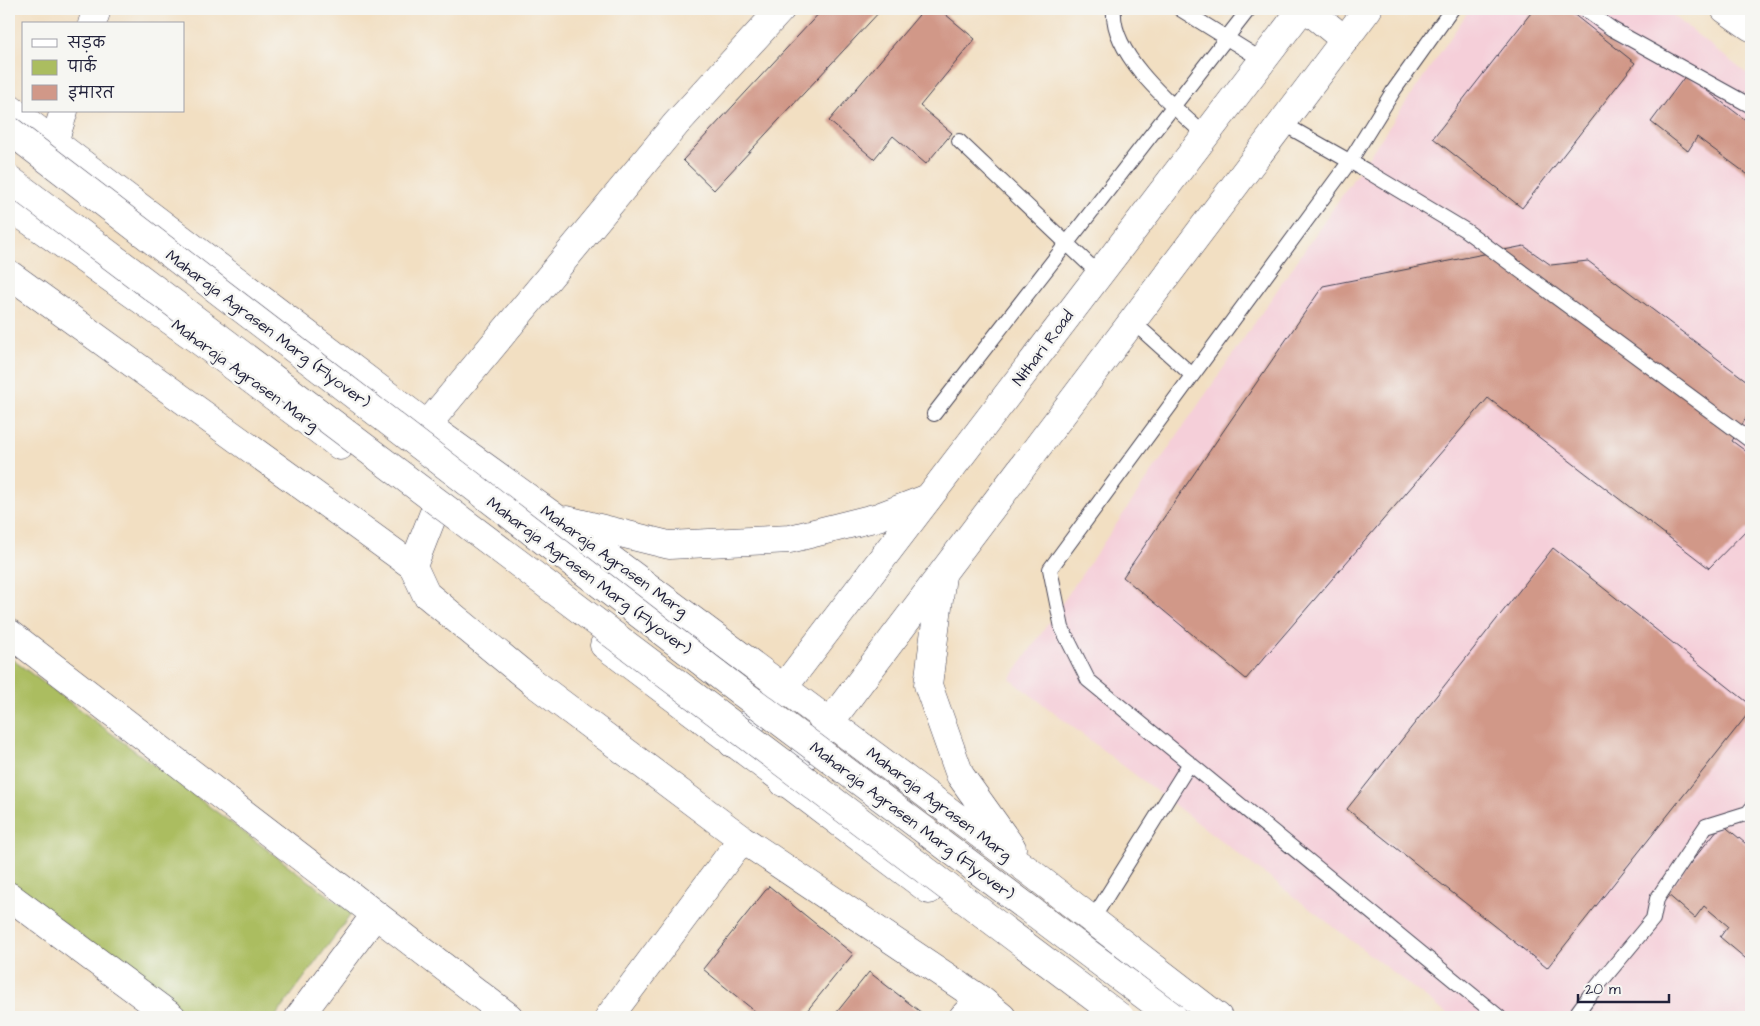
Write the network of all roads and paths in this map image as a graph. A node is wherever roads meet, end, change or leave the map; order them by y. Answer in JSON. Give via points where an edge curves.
{"nodes":[{"id":1,"x":97,"y":9,"type":"edge"},
{"id":2,"x":782,"y":9,"type":"edge"},
{"id":3,"x":1114,"y":9,"type":"edge"},
{"id":4,"x":1180,"y":9,"type":"edge"},
{"id":5,"x":1249,"y":9,"type":"edge"},
{"id":6,"x":1302,"y":9,"type":"edge"},
{"id":7,"x":1307,"y":9,"type":"edge"},
{"id":8,"x":1368,"y":9,"type":"edge"},
{"id":9,"x":1452,"y":9,"type":"edge"},
{"id":10,"x":1584,"y":9,"type":"edge"},
{"id":11,"x":1725,"y":9,"type":"edge"},
{"id":12,"x":93,"y":22,"type":"edge"},
{"id":13,"x":1751,"y":27,"type":"edge"},
{"id":14,"x":1227,"y":37,"type":"junction"},
{"id":15,"x":1344,"y":40,"type":"junction"},
{"id":16,"x":1262,"y":60,"type":"junction"},
{"id":17,"x":1751,"y":106,"type":"edge"},
{"id":18,"x":1173,"y":107,"type":"junction"},
{"id":19,"x":9,"y":108,"type":"edge"},
{"id":20,"x":64,"y":112,"type":"edge"},
{"id":21,"x":1282,"y":123,"type":"junction"},
{"id":22,"x":9,"y":130,"type":"edge"},
{"id":23,"x":1205,"y":135,"type":"junction"},
{"id":24,"x":959,"y":141,"type":"dead end"},
{"id":25,"x":54,"y":142,"type":"junction"},
{"id":26,"x":1350,"y":161,"type":"junction"},
{"id":27,"x":9,"y":180,"type":"edge"},
{"id":28,"x":9,"y":206,"type":"edge"},
{"id":29,"x":9,"y":218,"type":"edge"},
{"id":30,"x":38,"y":226,"type":"junction"},
{"id":31,"x":1067,"y":244,"type":"junction"},
{"id":32,"x":9,"y":274,"type":"edge"},
{"id":33,"x":1099,"y":274,"type":"junction"},
{"id":34,"x":1132,"y":321,"type":"junction"},
{"id":35,"x":1192,"y":375,"type":"junction"},
{"id":36,"x":934,"y":414,"type":"dead end"},
{"id":37,"x":427,"y":425,"type":"junction"},
{"id":38,"x":1751,"y":441,"type":"edge"},
{"id":39,"x":928,"y":498,"type":"junction"},
{"id":40,"x":433,"y":515,"type":"junction"},
{"id":41,"x":556,"y":518,"type":"junction"},
{"id":42,"x":413,"y":566,"type":"junction"},
{"id":43,"x":942,"y":575,"type":"junction"},
{"id":44,"x":9,"y":632,"type":"edge"},
{"id":45,"x":784,"y":687,"type":"junction"},
{"id":46,"x":830,"y":722,"type":"junction"},
{"id":47,"x":732,"y":743,"type":"junction"},
{"id":48,"x":1190,"y":763,"type":"junction"},
{"id":49,"x":784,"y":782,"type":"junction"},
{"id":50,"x":1751,"y":809,"type":"edge"},
{"id":51,"x":742,"y":839,"type":"junction"},
{"id":52,"x":1029,"y":871,"type":"junction"},
{"id":53,"x":9,"y":896,"type":"edge"},
{"id":54,"x":375,"y":915,"type":"junction"},
{"id":55,"x":1092,"y":920,"type":"junction"},
{"id":56,"x":971,"y":1008,"type":"edge"},
{"id":57,"x":172,"y":1017,"type":"edge"},
{"id":58,"x":299,"y":1017,"type":"edge"},
{"id":59,"x":509,"y":1017,"type":"edge"},
{"id":60,"x":610,"y":1017,"type":"edge"},
{"id":61,"x":1002,"y":1017,"type":"edge"},
{"id":62,"x":1101,"y":1017,"type":"edge"},
{"id":63,"x":1120,"y":1017,"type":"edge"},
{"id":64,"x":1173,"y":1017,"type":"edge"},
{"id":65,"x":1218,"y":1017,"type":"edge"},
{"id":66,"x":1499,"y":1017,"type":"edge"},
{"id":67,"x":1574,"y":1017,"type":"edge"}],
"edges":[{"from":1,"to":12,"type":"main road"},
{"from":2,"to":37,"type":"main road","via":[[676,124]]},
{"from":3,"to":18,"type":"lane","via":[[1115,27],[1124,48]]},
{"from":4,"to":14,"type":"lane"},
{"from":5,"to":14,"type":"lane"},
{"from":6,"to":16,"type":"main road","name":"Nithari Road"},
{"from":7,"to":15,"type":"main road"},
{"from":8,"to":15,"type":"main road"},
{"from":9,"to":26,"type":"lane","via":[[1394,90]]},
{"from":10,"to":17,"type":"lane","via":[[1612,29]]},
{"from":11,"to":13,"type":"main road"},
{"from":14,"to":16,"type":"lane"},
{"from":14,"to":18,"type":"lane"},
{"from":15,"to":21,"type":"main road"},
{"from":16,"to":23,"type":"main road","name":"Nithari Road"},
{"from":18,"to":23,"type":"lane"},
{"from":18,"to":31,"type":"lane"},
{"from":19,"to":25,"type":"main road","name":"Maharaja Agrasen Marg"},
{"from":20,"to":25,"type":"main road"},
{"from":21,"to":26,"type":"lane"},
{"from":21,"to":34,"type":"main road"},
{"from":22,"to":64,"type":"main road","name":"Maharaja Agrasen Marg (Flyover)","bridge":true,"via":[[726,681]]},
{"from":23,"to":33,"type":"main road","name":"Nithari Road"},
{"from":24,"to":31,"type":"lane"},
{"from":25,"to":37,"type":"main road","name":"Maharaja Agrasen Marg"},
{"from":26,"to":35,"type":"lane"},
{"from":26,"to":38,"type":"lane","via":[[1464,230]]},
{"from":27,"to":63,"type":"main road","name":"Maharaja Agrasen Marg (Flyover)","bridge":true},
{"from":28,"to":30,"type":"main road","name":"Maharaja Agrasen Marg"},
{"from":29,"to":30,"type":"main road"},
{"from":30,"to":40,"type":"main road","name":"Maharaja Agrasen Marg","via":[[201,342]]},
{"from":31,"to":33,"type":"lane"},
{"from":31,"to":36,"type":"lane"},
{"from":32,"to":42,"type":"main road"},
{"from":33,"to":39,"type":"main road","name":"Nithari Road"},
{"from":34,"to":35,"type":"lane"},
{"from":34,"to":43,"type":"main road"},
{"from":35,"to":48,"type":"lane","via":[[1050,569],[1062,628],[1088,680]]},
{"from":37,"to":41,"type":"main road","name":"Maharaja Agrasen Marg"},
{"from":39,"to":41,"type":"main road","via":[[878,517],[790,539],[669,545]]},
{"from":39,"to":45,"type":"main road","name":"Nithari Road"},
{"from":40,"to":42,"type":"main road"},
{"from":40,"to":47,"type":"main road","name":"Maharaja Agrasen Marg"},
{"from":41,"to":45,"type":"main road","name":"Maharaja Agrasen Marg"},
{"from":42,"to":51,"type":"main road","via":[[426,594],[534,683]]},
{"from":43,"to":46,"type":"main road"},
{"from":43,"to":52,"type":"main road","via":[[928,685],[960,775]]},
{"from":44,"to":54,"type":"main road"},
{"from":45,"to":46,"type":"main road","name":"Maharaja Agrasen Marg"},
{"from":45,"to":47,"type":"main road","name":"Nithari Road"},
{"from":46,"to":49,"type":"main road"},
{"from":46,"to":52,"type":"main road","name":"Maharaja Agrasen Marg"},
{"from":47,"to":49,"type":"main road","name":"Maharaja Agrasen Marg"},
{"from":48,"to":55,"type":"lane"},
{"from":48,"to":66,"type":"lane"},
{"from":49,"to":62,"type":"main road","name":"Maharaja Agrasen Marg"},
{"from":50,"to":67,"type":"lane","via":[[1748,813],[1706,826],[1657,899],[1653,919]]},
{"from":51,"to":56,"type":"main road"},
{"from":51,"to":60,"type":"main road"},
{"from":52,"to":55,"type":"main road","name":"Maharaja Agrasen Marg"},
{"from":53,"to":57,"type":"main road"},
{"from":54,"to":58,"type":"main road"},
{"from":54,"to":59,"type":"main road"},
{"from":55,"to":65,"type":"main road","name":"Maharaja Agrasen Marg"},
{"from":56,"to":61,"type":"main road"}]}
